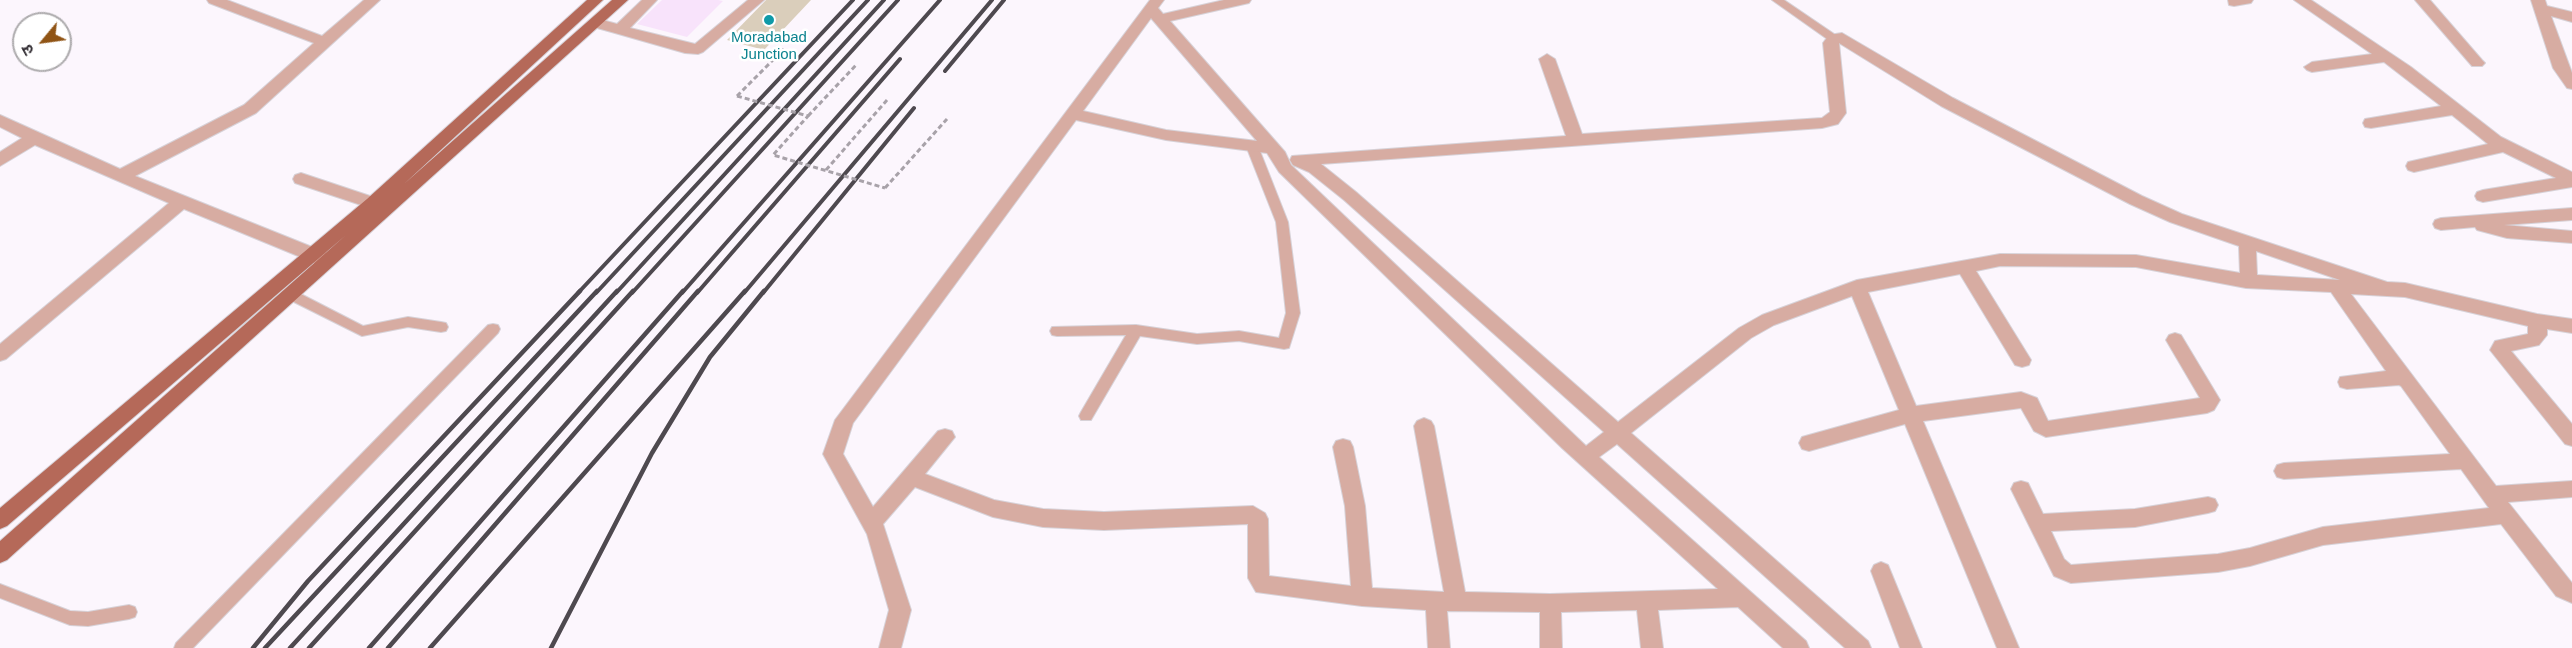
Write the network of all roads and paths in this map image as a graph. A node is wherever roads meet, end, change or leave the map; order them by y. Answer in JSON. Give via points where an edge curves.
{"nodes":[{"id":1,"x":214,"y":0,"type":"edge"},
{"id":2,"x":373,"y":0,"type":"edge"},
{"id":3,"x":596,"y":0,"type":"edge"},
{"id":4,"x":621,"y":0,"type":"edge"},
{"id":5,"x":650,"y":0,"type":"edge"},
{"id":6,"x":757,"y":0,"type":"edge"},
{"id":7,"x":1244,"y":0,"type":"edge"},
{"id":8,"x":1777,"y":0,"type":"edge"},
{"id":9,"x":2301,"y":0,"type":"edge"},
{"id":10,"x":2422,"y":0,"type":"edge"},
{"id":11,"x":2539,"y":5,"type":"edge"},
{"id":12,"x":1156,"y":9,"type":"edge"},
{"id":13,"x":2572,"y":17,"type":"edge"},
{"id":14,"x":595,"y":23,"type":"junction"},
{"id":15,"x":620,"y":30,"type":"junction"},
{"id":16,"x":1834,"y":38,"type":"junction"},
{"id":17,"x":324,"y":42,"type":"junction"},
{"id":18,"x":784,"y":49,"type":"dead end"},
{"id":19,"x":2386,"y":57,"type":"junction"},
{"id":20,"x":1547,"y":59,"type":"dead end"},
{"id":21,"x":2476,"y":63,"type":"dead end"},
{"id":22,"x":857,"y":64,"type":"dead end"},
{"id":23,"x":2312,"y":68,"type":"dead end"},
{"id":24,"x":2572,"y":84,"type":"edge"},
{"id":25,"x":736,"y":96,"type":"joint"},
{"id":26,"x":887,"y":100,"type":"dead end"},
{"id":27,"x":2455,"y":109,"type":"junction"},
{"id":28,"x":1073,"y":114,"type":"junction"},
{"id":29,"x":808,"y":116,"type":"junction"},
{"id":30,"x":947,"y":119,"type":"dead end"},
{"id":31,"x":0,"y":120,"type":"edge"},
{"id":32,"x":2371,"y":123,"type":"dead end"},
{"id":33,"x":35,"y":137,"type":"junction"},
{"id":34,"x":1576,"y":140,"type":"junction"},
{"id":35,"x":1252,"y":146,"type":"junction"},
{"id":36,"x":2505,"y":146,"type":"junction"},
{"id":37,"x":1283,"y":155,"type":"junction"},
{"id":38,"x":0,"y":160,"type":"edge"},
{"id":39,"x":2414,"y":166,"type":"dead end"},
{"id":40,"x":826,"y":170,"type":"junction"},
{"id":41,"x":121,"y":176,"type":"junction"},
{"id":42,"x":301,"y":179,"type":"dead end"},
{"id":43,"x":2572,"y":180,"type":"edge"},
{"id":44,"x":2483,"y":196,"type":"dead end"},
{"id":45,"x":182,"y":202,"type":"junction"},
{"id":46,"x":373,"y":203,"type":"junction"},
{"id":47,"x":2572,"y":214,"type":"edge"},
{"id":48,"x":2473,"y":222,"type":"junction"},
{"id":49,"x":2441,"y":224,"type":"dead end"},
{"id":50,"x":2572,"y":237,"type":"edge"},
{"id":51,"x":2247,"y":242,"type":"junction"},
{"id":52,"x":321,"y":257,"type":"junction"},
{"id":53,"x":1964,"y":266,"type":"junction"},
{"id":54,"x":2249,"y":280,"type":"junction"},
{"id":55,"x":2335,"y":285,"type":"junction"},
{"id":56,"x":1857,"y":287,"type":"junction"},
{"id":57,"x":2387,"y":289,"type":"junction"},
{"id":58,"x":291,"y":294,"type":"junction"},
{"id":59,"x":2537,"y":321,"type":"junction"},
{"id":60,"x":2571,"y":326,"type":"edge"},
{"id":61,"x":441,"y":327,"type":"dead end"},
{"id":62,"x":493,"y":329,"type":"dead end"},
{"id":63,"x":1136,"y":330,"type":"junction"},
{"id":64,"x":1057,"y":331,"type":"dead end"},
{"id":65,"x":2175,"y":340,"type":"dead end"},
{"id":66,"x":0,"y":354,"type":"edge"},
{"id":67,"x":2022,"y":360,"type":"dead end"},
{"id":68,"x":2401,"y":377,"type":"junction"},
{"id":69,"x":2347,"y":382,"type":"dead end"},
{"id":70,"x":1909,"y":415,"type":"junction"},
{"id":71,"x":1086,"y":416,"type":"dead end"},
{"id":72,"x":1424,"y":426,"type":"dead end"},
{"id":73,"x":1616,"y":433,"type":"junction"},
{"id":74,"x":945,"y":437,"type":"dead end"},
{"id":75,"x":2572,"y":438,"type":"edge"},
{"id":76,"x":1809,"y":444,"type":"dead end"},
{"id":77,"x":1343,"y":447,"type":"dead end"},
{"id":78,"x":1586,"y":457,"type":"junction"},
{"id":79,"x":2466,"y":461,"type":"junction"},
{"id":80,"x":2284,"y":471,"type":"dead end"},
{"id":81,"x":911,"y":477,"type":"junction"},
{"id":82,"x":2021,"y":489,"type":"dead end"},
{"id":83,"x":2572,"y":489,"type":"edge"},
{"id":84,"x":2491,"y":495,"type":"junction"},
{"id":85,"x":2208,"y":505,"type":"dead end"},
{"id":86,"x":2506,"y":515,"type":"junction"},
{"id":87,"x":0,"y":520,"type":"edge"},
{"id":88,"x":872,"y":523,"type":"junction"},
{"id":89,"x":2038,"y":523,"type":"junction"},
{"id":90,"x":0,"y":554,"type":"edge"},
{"id":91,"x":1881,"y":571,"type":"dead end"},
{"id":92,"x":0,"y":591,"type":"edge"},
{"id":93,"x":2572,"y":594,"type":"edge"},
{"id":94,"x":1362,"y":597,"type":"junction"},
{"id":95,"x":1742,"y":598,"type":"junction"},
{"id":96,"x":1646,"y":600,"type":"junction"},
{"id":97,"x":1446,"y":602,"type":"junction"},
{"id":98,"x":1550,"y":603,"type":"junction"},
{"id":99,"x":129,"y":612,"type":"dead end"},
{"id":100,"x":182,"y":648,"type":"edge"},
{"id":101,"x":890,"y":648,"type":"edge"},
{"id":102,"x":1439,"y":648,"type":"edge"},
{"id":103,"x":1551,"y":648,"type":"edge"},
{"id":104,"x":1652,"y":648,"type":"edge"},
{"id":105,"x":1798,"y":648,"type":"edge"},
{"id":106,"x":1860,"y":648,"type":"edge"},
{"id":107,"x":1911,"y":648,"type":"edge"},
{"id":108,"x":2008,"y":648,"type":"edge"}],
"edges":[{"from":1,"to":17,"type":"street"},
{"from":2,"to":17,"type":"street"},
{"from":3,"to":46,"type":"main road"},
{"from":4,"to":14,"type":"main road"},
{"from":5,"to":15,"type":"street"},
{"from":6,"to":15,"type":"street","via":[[698,49]]},
{"from":7,"to":12,"type":"street"},
{"from":8,"to":16,"type":"lane"},
{"from":9,"to":19,"type":"street"},
{"from":10,"to":21,"type":"street"},
{"from":11,"to":13,"type":"street"},
{"from":11,"to":24,"type":"street","via":[[2561,68]]},
{"from":12,"to":28,"type":"street"},
{"from":12,"to":37,"type":"street"},
{"from":14,"to":15,"type":"street"},
{"from":14,"to":52,"type":"main road"},
{"from":16,"to":34,"type":"street","via":[[1830,43],[1838,113],[1832,120],[1807,125]]},
{"from":16,"to":51,"type":"street","via":[[1842,38],[1947,102],[2108,187],[2175,218]]},
{"from":17,"to":41,"type":"street","via":[[250,109]]},
{"from":18,"to":25,"type":"path"},
{"from":19,"to":23,"type":"street"},
{"from":19,"to":27,"type":"street"},
{"from":20,"to":34,"type":"street"},
{"from":22,"to":29,"type":"path"},
{"from":25,"to":29,"type":"path","bridge":true},
{"from":26,"to":40,"type":"path"},
{"from":27,"to":32,"type":"street"},
{"from":27,"to":36,"type":"street"},
{"from":28,"to":35,"type":"street","via":[[1166,135]]},
{"from":28,"to":88,"type":"street","via":[[845,420],[833,454]]},
{"from":29,"to":40,"type":"path","bridge":true,"via":[[774,155]]},
{"from":30,"to":40,"type":"path","bridge":true,"via":[[885,188]]},
{"from":31,"to":33,"type":"street"},
{"from":33,"to":38,"type":"street"},
{"from":33,"to":41,"type":"street"},
{"from":34,"to":37,"type":"street"},
{"from":35,"to":37,"type":"street"},
{"from":35,"to":63,"type":"lane","via":[[1282,222],[1293,313],[1285,343],[1233,336],[1197,339]]},
{"from":36,"to":39,"type":"street"},
{"from":36,"to":43,"type":"street"},
{"from":37,"to":73,"type":"street","via":[[1315,168],[1350,196]]},
{"from":37,"to":78,"type":"street","via":[[1285,168]]},
{"from":41,"to":45,"type":"street"},
{"from":42,"to":46,"type":"street"},
{"from":43,"to":44,"type":"street"},
{"from":45,"to":52,"type":"street"},
{"from":45,"to":66,"type":"street"},
{"from":46,"to":52,"type":"main road"},
{"from":47,"to":48,"type":"street"},
{"from":48,"to":49,"type":"street"},
{"from":48,"to":50,"type":"street","via":[[2506,232]]},
{"from":51,"to":54,"type":"street"},
{"from":51,"to":57,"type":"street"},
{"from":52,"to":58,"type":"main road"},
{"from":52,"to":87,"type":"main road"},
{"from":53,"to":54,"type":"street","via":[[2000,260],[2136,261]]},
{"from":53,"to":56,"type":"street"},
{"from":53,"to":67,"type":"street"},
{"from":54,"to":55,"type":"street"},
{"from":55,"to":57,"type":"street"},
{"from":55,"to":68,"type":"street"},
{"from":56,"to":70,"type":"street"},
{"from":56,"to":73,"type":"street","via":[[1768,320],[1745,333]]},
{"from":57,"to":59,"type":"street"},
{"from":58,"to":61,"type":"lane","via":[[362,331],[408,322]]},
{"from":58,"to":90,"type":"main road"},
{"from":59,"to":60,"type":"street"},
{"from":59,"to":75,"type":"street","via":[[2538,335],[2533,340],[2500,346],[2499,350]]},
{"from":62,"to":100,"type":"lane"},
{"from":63,"to":64,"type":"lane"},
{"from":63,"to":71,"type":"lane"},
{"from":65,"to":70,"type":"street","via":[[2211,400],[2207,405],[2046,429],[2030,403],[2021,400]]},
{"from":68,"to":69,"type":"street"},
{"from":68,"to":79,"type":"street","via":[[2408,381]]},
{"from":70,"to":76,"type":"street"},
{"from":70,"to":108,"type":"street"},
{"from":72,"to":97,"type":"street"},
{"from":73,"to":78,"type":"street"},
{"from":73,"to":106,"type":"street"},
{"from":74,"to":81,"type":"street"},
{"from":77,"to":94,"type":"street","via":[[1355,506]]},
{"from":78,"to":95,"type":"street"},
{"from":79,"to":80,"type":"street"},
{"from":79,"to":84,"type":"street"},
{"from":81,"to":88,"type":"street"},
{"from":81,"to":94,"type":"street","via":[[993,508],[1043,518],[1104,521],[1253,515],[1258,519],[1258,578],[1263,585]]},
{"from":82,"to":89,"type":"street"},
{"from":83,"to":84,"type":"street"},
{"from":84,"to":86,"type":"street"},
{"from":85,"to":89,"type":"street","via":[[2135,518]]},
{"from":86,"to":89,"type":"street","via":[[2345,532],[2218,562],[2071,574],[2057,565]]},
{"from":86,"to":93,"type":"street","via":[[2563,589]]},
{"from":88,"to":101,"type":"street","via":[[900,610]]},
{"from":91,"to":107,"type":"street"},
{"from":92,"to":99,"type":"lane","via":[[70,618]]},
{"from":94,"to":97,"type":"street"},
{"from":95,"to":96,"type":"street"},
{"from":95,"to":105,"type":"street"},
{"from":96,"to":98,"type":"street"},
{"from":96,"to":104,"type":"street"},
{"from":97,"to":98,"type":"street"},
{"from":97,"to":102,"type":"street"},
{"from":98,"to":103,"type":"street"}]}
